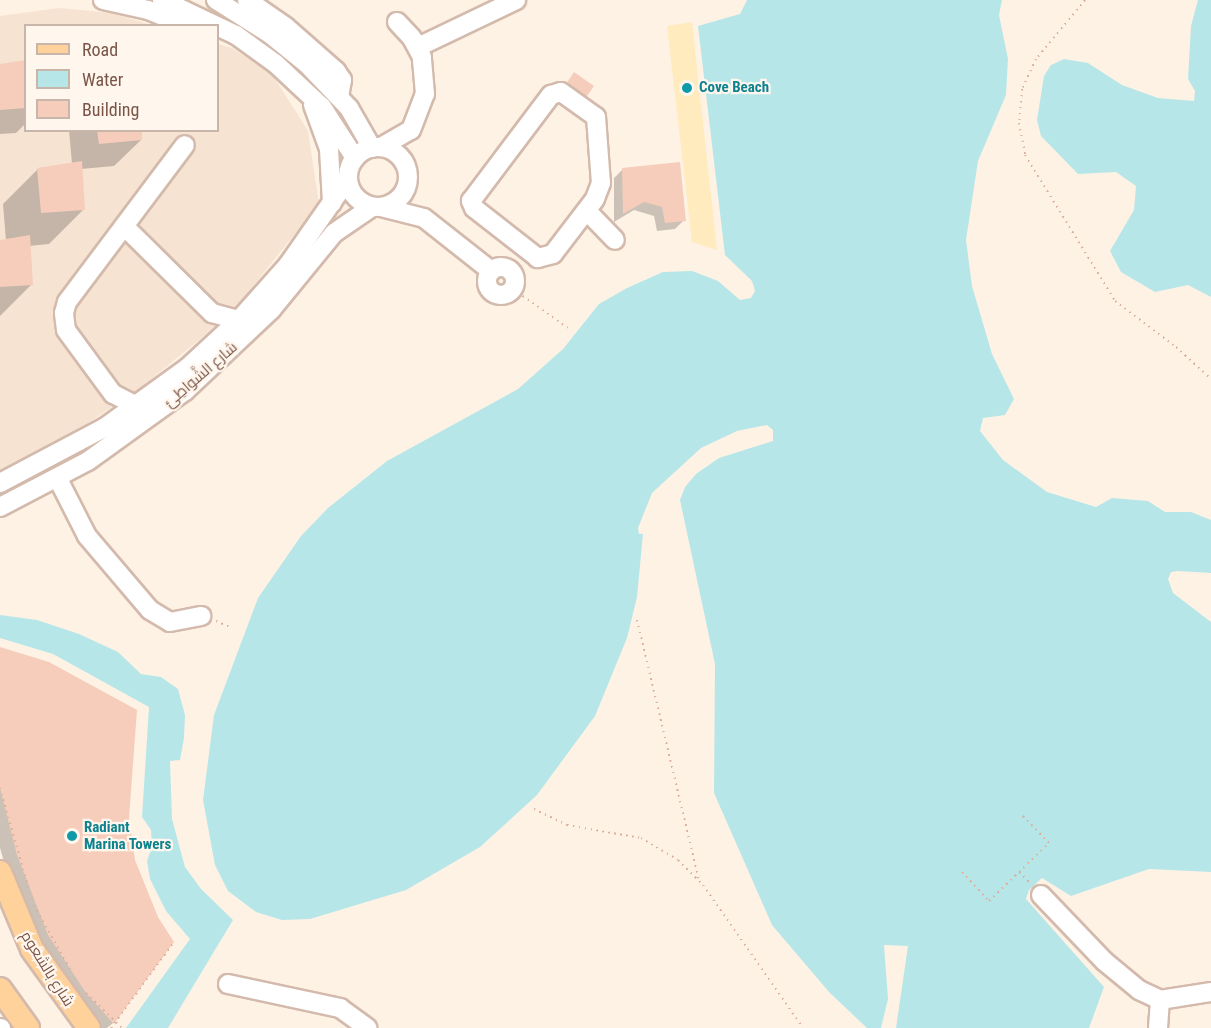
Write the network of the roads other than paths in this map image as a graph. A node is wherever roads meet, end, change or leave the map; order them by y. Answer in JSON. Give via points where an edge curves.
{"nodes":[{"id":1,"x":103,"y":0,"type":"edge"},
{"id":2,"x":162,"y":0,"type":"edge"},
{"id":3,"x":216,"y":0,"type":"edge"},
{"id":4,"x":247,"y":0,"type":"edge"},
{"id":5,"x":516,"y":0,"type":"edge"},
{"id":6,"x":397,"y":21,"type":"dead end"},
{"id":7,"x":182,"y":24,"type":"edge"},
{"id":8,"x":207,"y":24,"type":"edge"},
{"id":9,"x":227,"y":35,"type":"edge"},
{"id":10,"x":418,"y":47,"type":"junction"},
{"id":11,"x":309,"y":95,"type":"junction"},
{"id":12,"x":339,"y":97,"type":"junction"},
{"id":13,"x":411,"y":130,"type":"junction"},
{"id":14,"x":185,"y":145,"type":"dead end"},
{"id":15,"x":376,"y":147,"type":"junction"},
{"id":16,"x":355,"y":158,"type":"junction"},
{"id":17,"x":406,"y":170,"type":"junction"},
{"id":18,"x":348,"y":179,"type":"junction"},
{"id":19,"x":332,"y":206,"type":"junction"},
{"id":20,"x":377,"y":207,"type":"junction"},
{"id":21,"x":587,"y":211,"type":"junction"},
{"id":22,"x":424,"y":218,"type":"junction"},
{"id":23,"x":124,"y":226,"type":"junction"},
{"id":24,"x":615,"y":240,"type":"dead end"},
{"id":25,"x":527,"y":251,"type":"junction"},
{"id":26,"x":510,"y":270,"type":"junction"},
{"id":27,"x":491,"y":271,"type":"junction"},
{"id":28,"x":212,"y":313,"type":"junction"},
{"id":29,"x":239,"y":320,"type":"junction"},
{"id":30,"x":215,"y":343,"type":"junction"},
{"id":31,"x":113,"y":394,"type":"junction"},
{"id":32,"x":137,"y":406,"type":"junction"},
{"id":33,"x":104,"y":428,"type":"junction"},
{"id":34,"x":58,"y":479,"type":"junction"},
{"id":35,"x":0,"y":483,"type":"edge"},
{"id":36,"x":0,"y":507,"type":"edge"},
{"id":37,"x":201,"y":616,"type":"dead end"},
{"id":38,"x":0,"y":872,"type":"edge"},
{"id":39,"x":1040,"y":893,"type":"road end"},
{"id":40,"x":228,"y":984,"type":"dead end"},
{"id":41,"x":0,"y":989,"type":"edge"},
{"id":42,"x":1211,"y":992,"type":"edge"},
{"id":43,"x":1160,"y":1000,"type":"junction"},
{"id":44,"x":28,"y":1028,"type":"edge"},
{"id":45,"x":89,"y":1028,"type":"edge"},
{"id":46,"x":368,"y":1028,"type":"edge"},
{"id":47,"x":1158,"y":1028,"type":"edge"}],
"edges":[{"from":1,"to":7,"type":"street","via":[[148,10]]},
{"from":2,"to":8,"type":"street"},
{"from":3,"to":12,"type":"street","via":[[280,41]]},
{"from":4,"to":12,"type":"street","via":[[303,40],[336,71],[342,80]]},
{"from":5,"to":10,"type":"street"},
{"from":6,"to":10,"type":"street"},
{"from":9,"to":11,"type":"street"},
{"from":10,"to":13,"type":"street","via":[[426,85],[420,113]]},
{"from":11,"to":16,"type":"street","via":[[332,120]]},
{"from":11,"to":19,"type":"street","via":[[329,149]]},
{"from":12,"to":15,"type":"street"},
{"from":13,"to":15,"type":"street"},
{"from":13,"to":17,"type":"street"},
{"from":14,"to":23,"type":"street"},
{"from":15,"to":16,"type":"street"},
{"from":15,"to":17,"type":"street","via":[[395,152]]},
{"from":16,"to":18,"type":"street"},
{"from":17,"to":20,"type":"street","via":[[400,197]]},
{"from":17,"to":22,"type":"street"},
{"from":18,"to":19,"type":"street","name":"شارع الشَّواطِئ"},
{"from":18,"to":20,"type":"street","via":[[353,194]]},
{"from":19,"to":29,"type":"street","name":"شارع الشَّواطِئ","via":[[288,265]]},
{"from":20,"to":22,"type":"street"},
{"from":20,"to":34,"type":"street","name":"شارع الشَّواطِئ","via":[[334,233],[271,310],[217,364],[151,417]]},
{"from":21,"to":24,"type":"street"},
{"from":21,"to":25,"type":"street","via":[[549,257],[538,258]]},
{"from":21,"to":25,"type":"street","via":[[601,183],[598,121],[568,94],[557,92],[471,201],[474,208]]},
{"from":22,"to":27,"type":"street"},
{"from":23,"to":28,"type":"street"},
{"from":23,"to":31,"type":"street","via":[[67,302],[64,313],[66,330]]},
{"from":25,"to":26,"type":"street"},
{"from":26,"to":27,"type":"street"},
{"from":26,"to":27,"type":"street","via":[[514,276],[513,289],[501,296],[486,284]]},
{"from":28,"to":29,"type":"street","name":"شارع الشَّواطِئ"},
{"from":28,"to":30,"type":"street","name":"شارع الشَّواطِئ"},
{"from":29,"to":30,"type":"street","name":"شارع الشَّواطِئ"},
{"from":30,"to":32,"type":"street","name":"شارع الشَّواطِئ"},
{"from":31,"to":32,"type":"street"},
{"from":31,"to":33,"type":"street"},
{"from":32,"to":33,"type":"street","name":"شارع الشَّواطِئ"},
{"from":33,"to":35,"type":"street","name":"شارع الشَّواطِئ"},
{"from":34,"to":36,"type":"street","name":"شارع الشَّواطِئ"},
{"from":34,"to":37,"type":"street","via":[[87,536],[150,610],[170,622]]},
{"from":38,"to":45,"type":"main road","name":"شارع بالشعوم","via":[[32,949],[79,1002]]},
{"from":39,"to":43,"type":"street","via":[[1127,984]]},
{"from":40,"to":46,"type":"street","via":[[340,1008]]},
{"from":41,"to":44,"type":"main road"},
{"from":42,"to":43,"type":"street"},
{"from":43,"to":47,"type":"street"}]}
